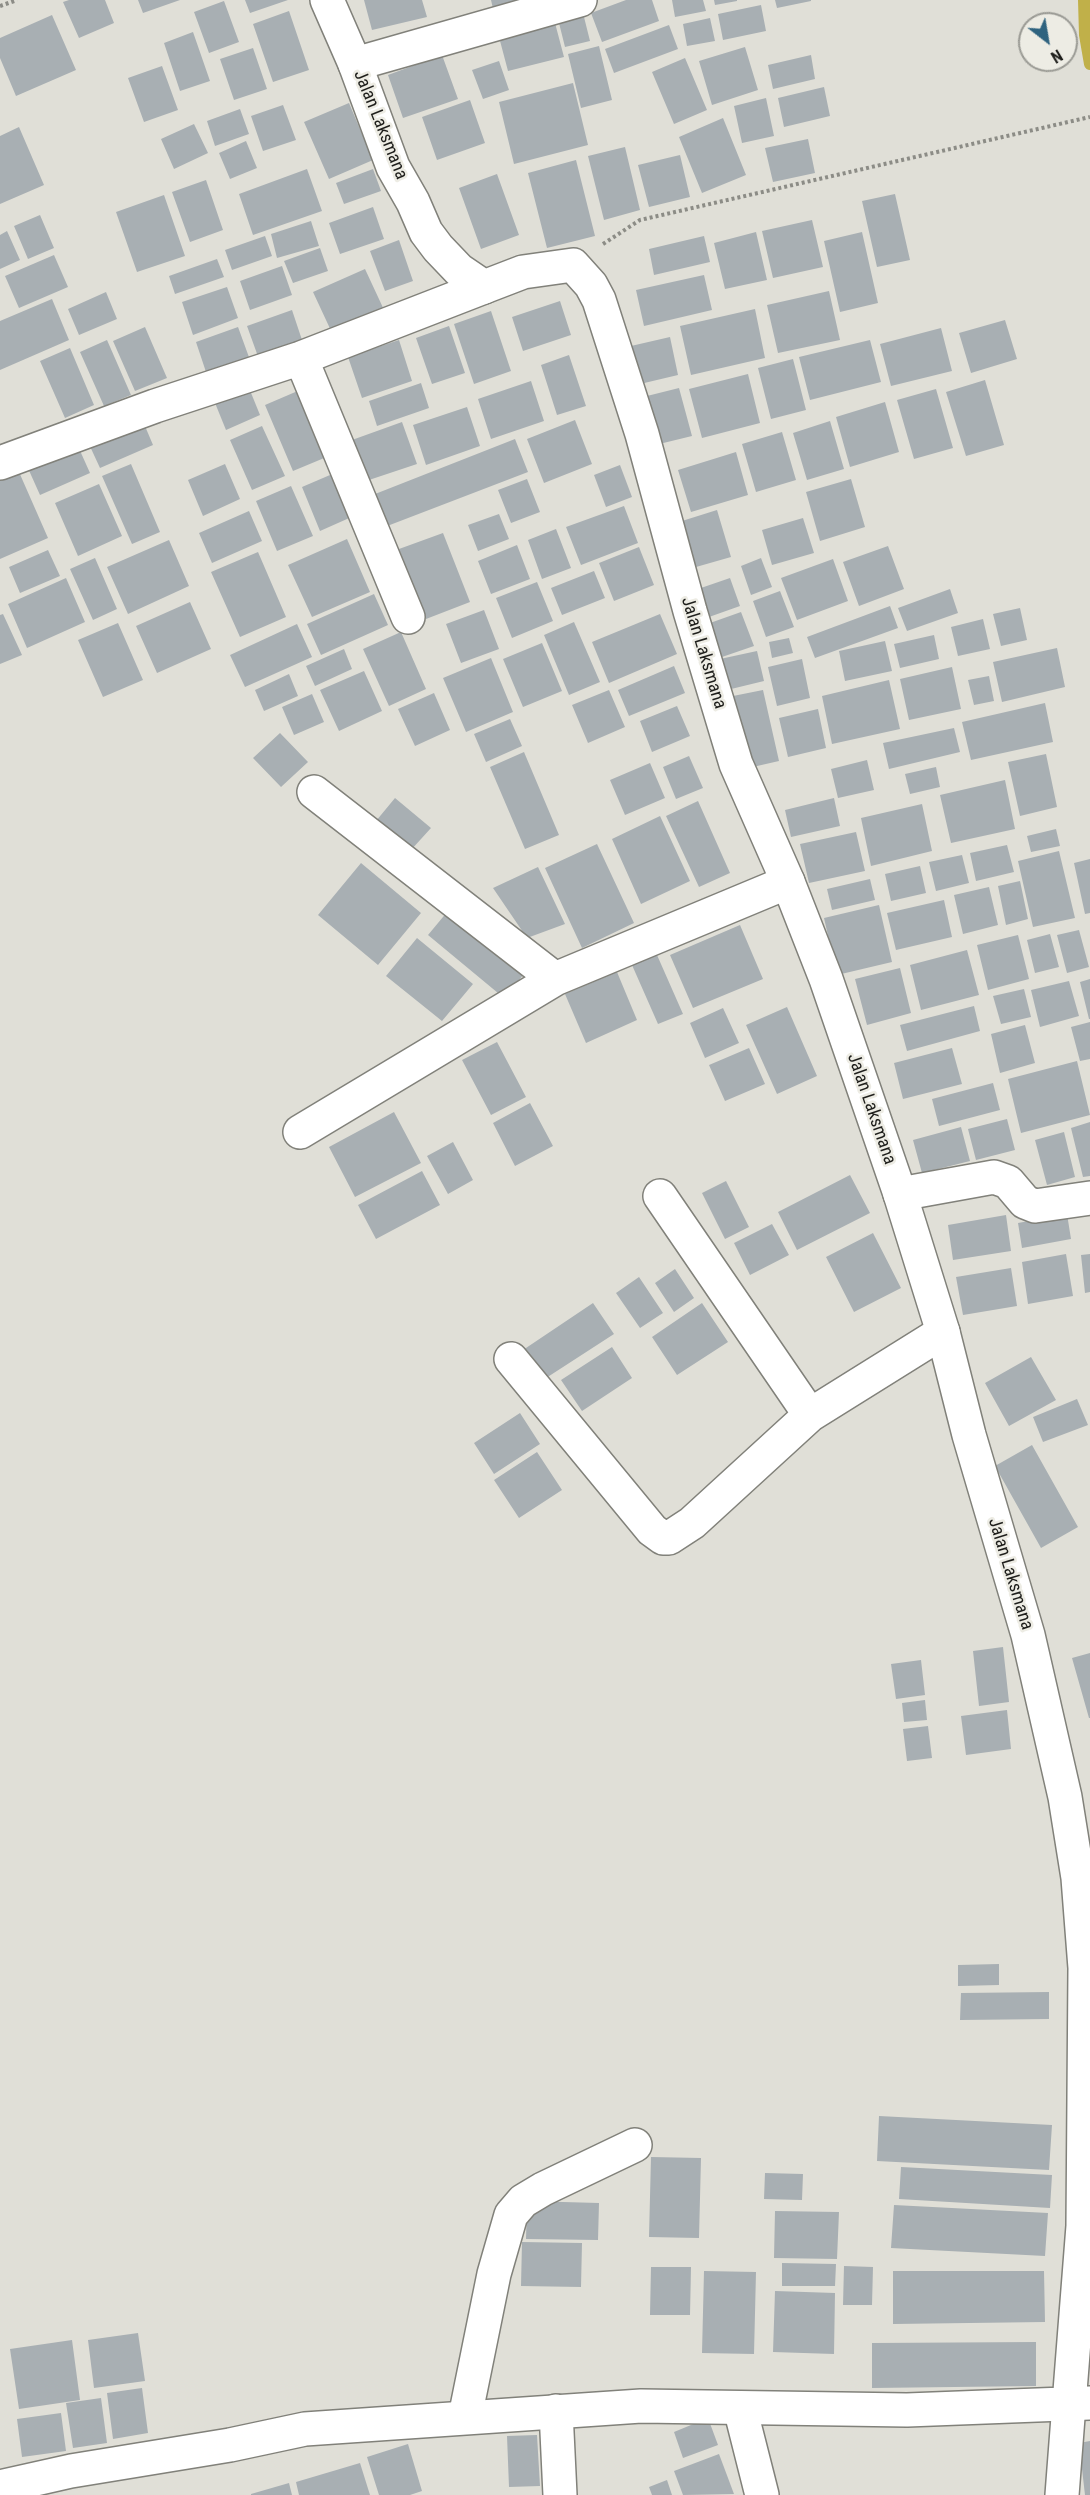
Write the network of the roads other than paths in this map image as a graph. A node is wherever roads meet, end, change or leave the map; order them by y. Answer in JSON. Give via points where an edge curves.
{"nodes":[{"id":1,"x":327,"y":0,"type":"edge"},
{"id":2,"x":580,"y":0,"type":"edge"},
{"id":3,"x":356,"y":64,"type":"junction"},
{"id":4,"x":484,"y":287,"type":"junction"},
{"id":5,"x":301,"y":358,"type":"junction"},
{"id":6,"x":0,"y":463,"type":"edge"},
{"id":7,"x":408,"y":617,"type":"dead end"},
{"id":8,"x":314,"y":792,"type":"dead end"},
{"id":9,"x":788,"y":882,"type":"junction"},
{"id":10,"x":555,"y":979,"type":"junction"},
{"id":11,"x":300,"y":1132,"type":"dead end"},
{"id":12,"x":900,"y":1194,"type":"junction"},
{"id":13,"x":660,"y":1196,"type":"dead end"},
{"id":14,"x":1090,"y":1198,"type":"edge"},
{"id":15,"x":943,"y":1332,"type":"junction"},
{"id":16,"x":511,"y":1359,"type":"dead end"},
{"id":17,"x":810,"y":1415,"type":"junction"},
{"id":18,"x":1088,"y":2085,"type":"edge"},
{"id":19,"x":635,"y":2145,"type":"dead end"},
{"id":20,"x":1080,"y":2404,"type":"edge"},
{"id":21,"x":740,"y":2408,"type":"junction"},
{"id":22,"x":556,"y":2411,"type":"junction"},
{"id":23,"x":465,"y":2418,"type":"junction"},
{"id":24,"x":0,"y":2487,"type":"edge"},
{"id":25,"x":560,"y":2495,"type":"edge"},
{"id":26,"x":762,"y":2495,"type":"edge"},
{"id":27,"x":1062,"y":2495,"type":"edge"}],
"edges":[{"from":1,"to":3,"type":"street","name":"Jalan Laksmana"},
{"from":2,"to":3,"type":"street"},
{"from":3,"to":4,"type":"street","name":"Jalan Laksmana","via":[[393,166],[426,232],[459,270]]},
{"from":4,"to":5,"type":"street"},
{"from":4,"to":9,"type":"street","name":"Jalan Laksmana","via":[[523,272],[573,265],[591,285],[604,313],[642,434],[736,764]]},
{"from":5,"to":6,"type":"street"},
{"from":5,"to":7,"type":"street"},
{"from":8,"to":10,"type":"street"},
{"from":9,"to":10,"type":"street"},
{"from":9,"to":12,"type":"street","name":"Jalan Laksmana"},
{"from":10,"to":11,"type":"street"},
{"from":12,"to":14,"type":"street","via":[[994,1177],[1008,1182],[1025,1202],[1035,1206]]},
{"from":12,"to":15,"type":"street","name":"Jalan Laksmana"},
{"from":13,"to":17,"type":"street"},
{"from":15,"to":17,"type":"street"},
{"from":15,"to":18,"type":"street","name":"Jalan Laksmana","via":[[1028,1635],[1065,1797],[1078,1878]]},
{"from":16,"to":17,"type":"street","via":[[652,1530],[663,1538],[677,1535],[692,1523]]},
{"from":18,"to":20,"type":"street","name":"Jalan Laksmana"},
{"from":19,"to":23,"type":"street","via":[[543,2189],[510,2215]]},
{"from":20,"to":21,"type":"street","via":[[907,2410]]},
{"from":20,"to":27,"type":"street","name":"Jalan Laksmana"},
{"from":21,"to":22,"type":"street","via":[[640,2406]]},
{"from":21,"to":26,"type":"street"},
{"from":22,"to":23,"type":"street"},
{"from":22,"to":25,"type":"street"},
{"from":23,"to":24,"type":"street","via":[[305,2429]]}]}
